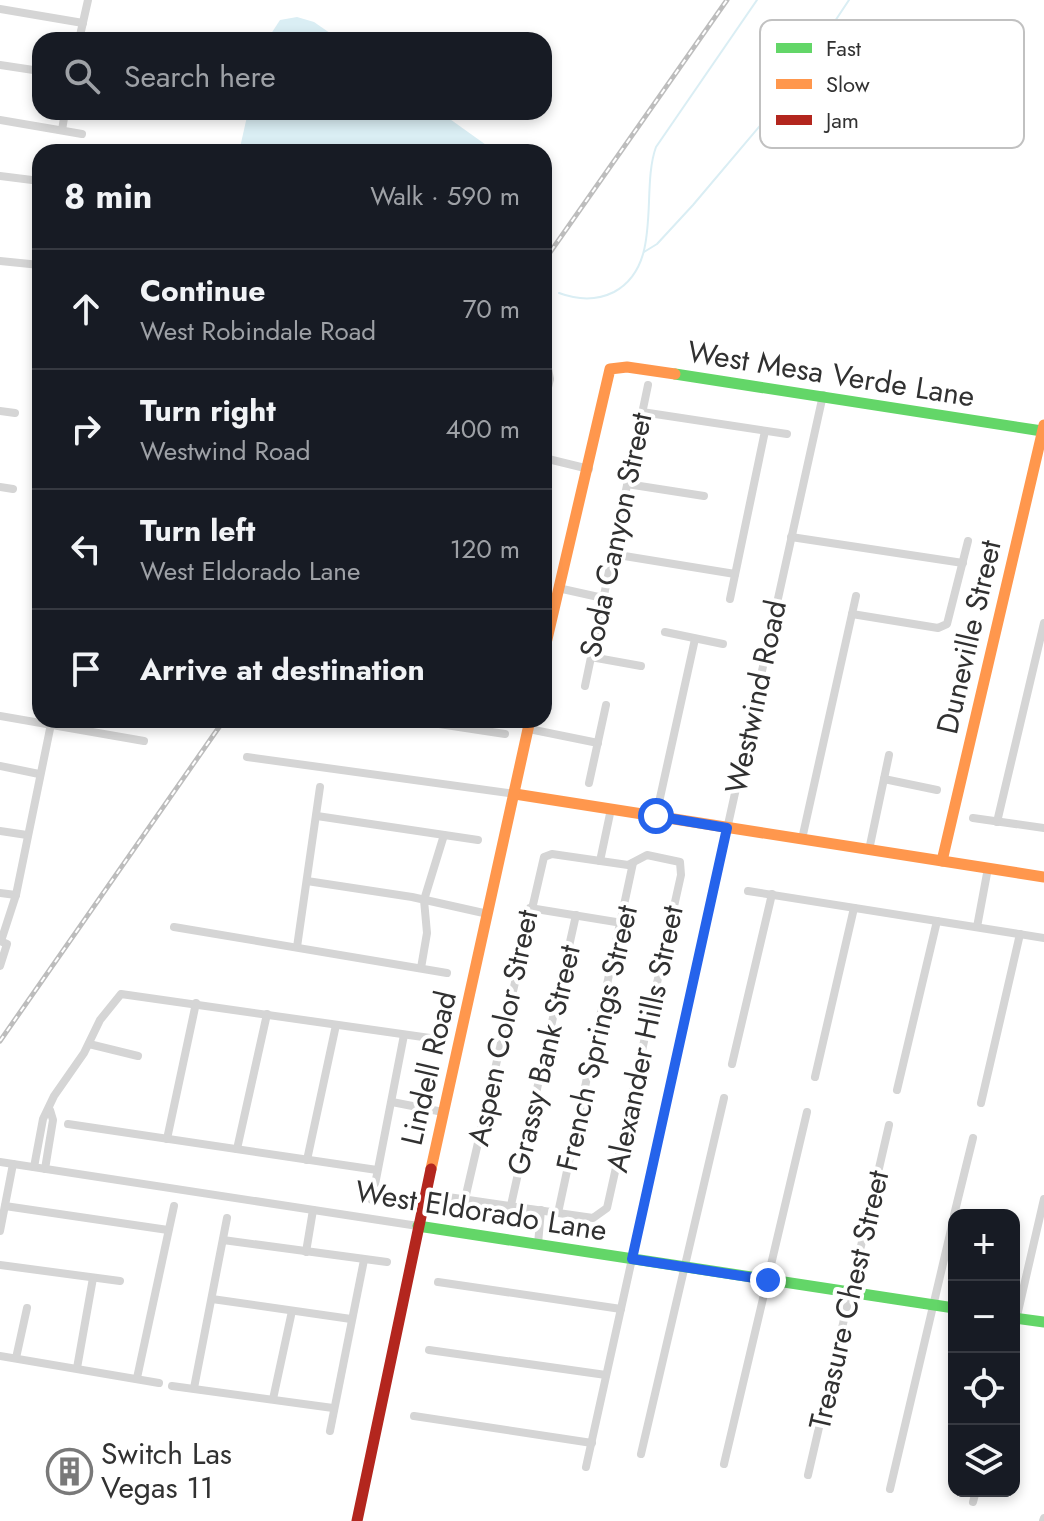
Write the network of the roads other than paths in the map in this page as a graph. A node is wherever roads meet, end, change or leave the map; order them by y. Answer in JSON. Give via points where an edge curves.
{"nodes":[{"id":1,"x":88,"y":0,"type":"edge"},
{"id":2,"x":0,"y":9,"type":"edge"},
{"id":3,"x":83,"y":23,"type":"junction"},
{"id":4,"x":81,"y":32,"type":"edge"},
{"id":5,"x":0,"y":65,"type":"edge"},
{"id":6,"x":32,"y":70,"type":"edge"},
{"id":7,"x":0,"y":120,"type":"edge"},
{"id":8,"x":64,"y":120,"type":"edge"},
{"id":9,"x":62,"y":130,"type":"junction"},
{"id":10,"x":82,"y":134,"type":"dead end"},
{"id":11,"x":0,"y":176,"type":"edge"},
{"id":12,"x":32,"y":180,"type":"edge"},
{"id":13,"x":0,"y":261,"type":"edge"},
{"id":14,"x":32,"y":263,"type":"edge"},
{"id":15,"x":648,"y":385,"type":"dead end"},
{"id":16,"x":823,"y":395,"type":"junction"},
{"id":17,"x":0,"y":411,"type":"edge"},
{"id":18,"x":642,"y":412,"type":"junction"},
{"id":19,"x":15,"y":413,"type":"dead end"},
{"id":20,"x":1043,"y":429,"type":"edge"},
{"id":21,"x":765,"y":431,"type":"junction"},
{"id":22,"x":787,"y":434,"type":"dead end"},
{"id":23,"x":552,"y":460,"type":"edge"},
{"id":24,"x":589,"y":469,"type":"junction"},
{"id":25,"x":627,"y":484,"type":"junction"},
{"id":26,"x":0,"y":487,"type":"edge"},
{"id":27,"x":13,"y":489,"type":"dead end"},
{"id":28,"x":704,"y":496,"type":"dead end"},
{"id":29,"x":791,"y":537,"type":"junction"},
{"id":30,"x":968,"y":541,"type":"dead end"},
{"id":31,"x":612,"y":554,"type":"junction"},
{"id":32,"x":963,"y":563,"type":"junction"},
{"id":33,"x":735,"y":574,"type":"junction"},
{"id":34,"x":558,"y":588,"type":"junction"},
{"id":35,"x":856,"y":596,"type":"dead end"},
{"id":36,"x":603,"y":598,"type":"junction"},
{"id":37,"x":730,"y":599,"type":"dead end"},
{"id":38,"x":852,"y":614,"type":"junction"},
{"id":39,"x":552,"y":615,"type":"edge"},
{"id":40,"x":1044,"y":623,"type":"edge"},
{"id":41,"x":665,"y":632,"type":"dead end"},
{"id":42,"x":695,"y":639,"type":"junction"},
{"id":43,"x":723,"y":644,"type":"dead end"},
{"id":44,"x":591,"y":657,"type":"junction"},
{"id":45,"x":641,"y":666,"type":"dead end"},
{"id":46,"x":585,"y":686,"type":"dead end"},
{"id":47,"x":606,"y":705,"type":"dead end"},
{"id":48,"x":0,"y":716,"type":"edge"},
{"id":49,"x":32,"y":720,"type":"edge"},
{"id":50,"x":48,"y":728,"type":"edge"},
{"id":51,"x":79,"y":728,"type":"edge"},
{"id":52,"x":486,"y":728,"type":"edge"},
{"id":53,"x":528,"y":728,"type":"edge"},
{"id":54,"x":544,"y":728,"type":"edge"},
{"id":55,"x":505,"y":734,"type":"dead end"},
{"id":56,"x":144,"y":741,"type":"dead end"},
{"id":57,"x":598,"y":743,"type":"junction"},
{"id":58,"x":889,"y":755,"type":"dead end"},
{"id":59,"x":247,"y":757,"type":"dead end"},
{"id":60,"x":0,"y":766,"type":"edge"},
{"id":61,"x":39,"y":774,"type":"junction"},
{"id":62,"x":884,"y":779,"type":"junction"},
{"id":63,"x":589,"y":783,"type":"dead end"},
{"id":64,"x":320,"y":787,"type":"dead end"},
{"id":65,"x":937,"y":790,"type":"dead end"},
{"id":66,"x":515,"y":794,"type":"junction"},
{"id":67,"x":611,"y":809,"type":"junction"},
{"id":68,"x":317,"y":816,"type":"junction"},
{"id":69,"x":656,"y":816,"type":"junction"},
{"id":70,"x":973,"y":818,"type":"dead end"},
{"id":71,"x":997,"y":822,"type":"junction"},
{"id":72,"x":727,"y":828,"type":"junction"},
{"id":73,"x":1044,"y":828,"type":"edge"},
{"id":74,"x":0,"y":831,"type":"edge"},
{"id":75,"x":27,"y":835,"type":"junction"},
{"id":76,"x":444,"y":835,"type":"junction"},
{"id":77,"x":802,"y":839,"type":"junction"},
{"id":78,"x":478,"y":840,"type":"dead end"},
{"id":79,"x":869,"y":850,"type":"junction"},
{"id":80,"x":600,"y":861,"type":"junction"},
{"id":81,"x":942,"y":861,"type":"junction"},
{"id":82,"x":633,"y":863,"type":"junction"},
{"id":83,"x":988,"y":868,"type":"junction"},
{"id":84,"x":1044,"y":877,"type":"edge"},
{"id":85,"x":307,"y":881,"type":"junction"},
{"id":86,"x":748,"y":891,"type":"dead end"},
{"id":87,"x":0,"y":893,"type":"edge"},
{"id":88,"x":772,"y":894,"type":"junction"},
{"id":89,"x":16,"y":895,"type":"junction"},
{"id":90,"x":424,"y":900,"type":"junction"},
{"id":91,"x":530,"y":908,"type":"junction"},
{"id":92,"x":854,"y":908,"type":"junction"},
{"id":93,"x":488,"y":914,"type":"junction"},
{"id":94,"x":576,"y":915,"type":"junction"},
{"id":95,"x":937,"y":921,"type":"junction"},
{"id":96,"x":622,"y":923,"type":"junction"},
{"id":97,"x":174,"y":927,"type":"dead end"},
{"id":98,"x":977,"y":927,"type":"junction"},
{"id":99,"x":1020,"y":934,"type":"junction"},
{"id":100,"x":1044,"y":938,"type":"edge"},
{"id":101,"x":3,"y":942,"type":"edge"},
{"id":102,"x":297,"y":947,"type":"junction"},
{"id":103,"x":0,"y":966,"type":"edge"},
{"id":104,"x":421,"y":968,"type":"junction"},
{"id":105,"x":447,"y":973,"type":"dead end"},
{"id":106,"x":196,"y":1003,"type":"junction"},
{"id":107,"x":267,"y":1014,"type":"junction"},
{"id":108,"x":336,"y":1025,"type":"junction"},
{"id":109,"x":404,"y":1035,"type":"junction"},
{"id":110,"x":437,"y":1039,"type":"dead end"},
{"id":111,"x":89,"y":1044,"type":"junction"},
{"id":112,"x":138,"y":1056,"type":"dead end"},
{"id":113,"x":732,"y":1064,"type":"dead end"},
{"id":114,"x":815,"y":1077,"type":"dead end"},
{"id":115,"x":897,"y":1090,"type":"dead end"},
{"id":116,"x":724,"y":1098,"type":"dead end"},
{"id":117,"x":392,"y":1102,"type":"junction"},
{"id":118,"x":981,"y":1103,"type":"dead end"},
{"id":119,"x":50,"y":1110,"type":"junction"},
{"id":120,"x":443,"y":1112,"type":"junction"},
{"id":121,"x":807,"y":1112,"type":"dead end"},
{"id":122,"x":68,"y":1124,"type":"dead end"},
{"id":123,"x":889,"y":1125,"type":"dead end"},
{"id":124,"x":973,"y":1138,"type":"dead end"},
{"id":125,"x":167,"y":1139,"type":"junction"},
{"id":126,"x":237,"y":1149,"type":"junction"},
{"id":127,"x":307,"y":1160,"type":"junction"},
{"id":128,"x":0,"y":1162,"type":"edge"},
{"id":129,"x":13,"y":1164,"type":"junction"},
{"id":130,"x":34,"y":1167,"type":"junction"},
{"id":131,"x":45,"y":1169,"type":"junction"},
{"id":132,"x":377,"y":1170,"type":"junction"},
{"id":133,"x":448,"y":1197,"type":"dead end"},
{"id":134,"x":465,"y":1199,"type":"junction"},
{"id":135,"x":1044,"y":1199,"type":"edge"},
{"id":136,"x":372,"y":1200,"type":"dead end"},
{"id":137,"x":511,"y":1205,"type":"junction"},
{"id":138,"x":5,"y":1206,"type":"junction"},
{"id":139,"x":174,"y":1206,"type":"dead end"},
{"id":140,"x":956,"y":1209,"type":"edge"},
{"id":141,"x":313,"y":1210,"type":"junction"},
{"id":142,"x":541,"y":1210,"type":"junction"},
{"id":143,"x":558,"y":1213,"type":"junction"},
{"id":144,"x":227,"y":1218,"type":"dead end"},
{"id":145,"x":418,"y":1226,"type":"junction"},
{"id":146,"x":168,"y":1230,"type":"junction"},
{"id":147,"x":0,"y":1231,"type":"edge"},
{"id":148,"x":223,"y":1240,"type":"junction"},
{"id":149,"x":948,"y":1241,"type":"edge"},
{"id":150,"x":538,"y":1244,"type":"junction"},
{"id":151,"x":306,"y":1252,"type":"junction"},
{"id":152,"x":632,"y":1259,"type":"junction"},
{"id":153,"x":364,"y":1260,"type":"junction"},
{"id":154,"x":387,"y":1262,"type":"dead end"},
{"id":155,"x":0,"y":1265,"type":"edge"},
{"id":156,"x":685,"y":1267,"type":"junction"},
{"id":157,"x":93,"y":1278,"type":"junction"},
{"id":158,"x":768,"y":1280,"type":"junction"},
{"id":159,"x":120,"y":1281,"type":"dead end"},
{"id":160,"x":438,"y":1282,"type":"dead end"},
{"id":161,"x":850,"y":1292,"type":"junction"},
{"id":162,"x":212,"y":1299,"type":"junction"},
{"id":163,"x":1020,"y":1300,"type":"edge"},
{"id":164,"x":933,"y":1305,"type":"junction"},
{"id":165,"x":948,"y":1307,"type":"edge"},
{"id":166,"x":27,"y":1308,"type":"dead end"},
{"id":167,"x":621,"y":1309,"type":"junction"},
{"id":168,"x":292,"y":1311,"type":"junction"},
{"id":169,"x":351,"y":1319,"type":"junction"},
{"id":170,"x":1020,"y":1321,"type":"edge"},
{"id":171,"x":1044,"y":1322,"type":"edge"},
{"id":172,"x":429,"y":1350,"type":"dead end"},
{"id":173,"x":0,"y":1356,"type":"edge"},
{"id":174,"x":16,"y":1358,"type":"junction"},
{"id":175,"x":77,"y":1368,"type":"junction"},
{"id":176,"x":606,"y":1375,"type":"junction"},
{"id":177,"x":137,"y":1378,"type":"junction"},
{"id":178,"x":159,"y":1383,"type":"dead end"},
{"id":179,"x":172,"y":1386,"type":"dead end"},
{"id":180,"x":194,"y":1388,"type":"junction"},
{"id":181,"x":273,"y":1399,"type":"junction"},
{"id":182,"x":333,"y":1408,"type":"junction"},
{"id":183,"x":414,"y":1416,"type":"dead end"},
{"id":184,"x":330,"y":1431,"type":"dead end"},
{"id":185,"x":592,"y":1443,"type":"junction"},
{"id":186,"x":641,"y":1454,"type":"dead end"},
{"id":187,"x":724,"y":1464,"type":"dead end"},
{"id":188,"x":586,"y":1467,"type":"dead end"},
{"id":189,"x":808,"y":1475,"type":"dead end"},
{"id":190,"x":890,"y":1489,"type":"dead end"},
{"id":191,"x":974,"y":1497,"type":"edge"},
{"id":192,"x":973,"y":1502,"type":"dead end"},
{"id":193,"x":357,"y":1521,"type":"edge"}],
"edges":[{"from":1,"to":3,"type":"street"},
{"from":2,"to":3,"type":"street"},
{"from":3,"to":4,"type":"street"},
{"from":5,"to":6,"type":"street"},
{"from":7,"to":9,"type":"street"},
{"from":8,"to":9,"type":"street"},
{"from":9,"to":10,"type":"street"},
{"from":11,"to":12,"type":"street"},
{"from":13,"to":14,"type":"street"},
{"from":15,"to":18,"type":"street","name":"Soda Canyon Street"},
{"from":16,"to":20,"type":"street","name":"West Mesa Verde Lane"},
{"from":16,"to":24,"type":"street","name":"West Mesa Verde Lane","via":[[627,367],[610,369]]},
{"from":16,"to":29,"type":"street","name":"Westwind Road"},
{"from":17,"to":19,"type":"street"},
{"from":18,"to":21,"type":"street"},
{"from":18,"to":25,"type":"street","name":"Soda Canyon Street"},
{"from":20,"to":81,"type":"street","name":"Duneville Street"},
{"from":21,"to":22,"type":"street"},
{"from":21,"to":33,"type":"street"},
{"from":23,"to":24,"type":"street"},
{"from":24,"to":34,"type":"street"},
{"from":25,"to":28,"type":"street"},
{"from":25,"to":31,"type":"street","name":"Soda Canyon Street"},
{"from":26,"to":27,"type":"street"},
{"from":29,"to":32,"type":"street"},
{"from":29,"to":72,"type":"street","name":"Westwind Road"},
{"from":30,"to":32,"type":"street"},
{"from":31,"to":33,"type":"street"},
{"from":31,"to":36,"type":"street","name":"Soda Canyon Street"},
{"from":32,"to":38,"type":"street","via":[[947,624],[938,628]]},
{"from":33,"to":37,"type":"street"},
{"from":34,"to":36,"type":"street"},
{"from":34,"to":39,"type":"street"},
{"from":35,"to":38,"type":"street"},
{"from":36,"to":44,"type":"street","name":"Soda Canyon Street"},
{"from":38,"to":77,"type":"street"},
{"from":40,"to":71,"type":"street"},
{"from":41,"to":42,"type":"street"},
{"from":42,"to":43,"type":"street"},
{"from":42,"to":69,"type":"street"},
{"from":44,"to":45,"type":"street"},
{"from":44,"to":46,"type":"street","name":"Soda Canyon Street"},
{"from":47,"to":57,"type":"street"},
{"from":48,"to":49,"type":"street"},
{"from":50,"to":61,"type":"street"},
{"from":51,"to":56,"type":"street"},
{"from":52,"to":55,"type":"street"},
{"from":53,"to":66,"type":"street","name":"Lindell Road"},
{"from":54,"to":57,"type":"street"},
{"from":57,"to":63,"type":"street"},
{"from":58,"to":62,"type":"street"},
{"from":59,"to":66,"type":"street"},
{"from":60,"to":61,"type":"street"},
{"from":61,"to":75,"type":"street"},
{"from":62,"to":65,"type":"street"},
{"from":62,"to":79,"type":"street"},
{"from":64,"to":68,"type":"street"},
{"from":66,"to":67,"type":"street"},
{"from":66,"to":93,"type":"street","name":"Lindell Road"},
{"from":67,"to":69,"type":"street"},
{"from":67,"to":80,"type":"street"},
{"from":68,"to":76,"type":"street"},
{"from":68,"to":85,"type":"street"},
{"from":69,"to":72,"type":"street"},
{"from":70,"to":71,"type":"street"},
{"from":71,"to":73,"type":"street"},
{"from":72,"to":77,"type":"street"},
{"from":72,"to":152,"type":"street","name":"Westwind Road"},
{"from":74,"to":75,"type":"street"},
{"from":75,"to":89,"type":"street"},
{"from":76,"to":78,"type":"street"},
{"from":76,"to":90,"type":"street"},
{"from":77,"to":79,"type":"street"},
{"from":79,"to":81,"type":"street"},
{"from":80,"to":82,"type":"street"},
{"from":80,"to":91,"type":"street","name":"Aspen Color Street","via":[[544,857]]},
{"from":81,"to":83,"type":"street"},
{"from":82,"to":96,"type":"street","name":"French Springs Street"},
{"from":82,"to":143,"type":"street","name":"Alexander Hills Street","via":[[647,855],[680,862],[681,875],[607,1208],[593,1218]]},
{"from":83,"to":84,"type":"street"},
{"from":83,"to":98,"type":"street"},
{"from":85,"to":90,"type":"street"},
{"from":85,"to":102,"type":"street"},
{"from":86,"to":88,"type":"street"},
{"from":87,"to":89,"type":"street"},
{"from":88,"to":92,"type":"street"},
{"from":88,"to":113,"type":"street"},
{"from":89,"to":101,"type":"street"},
{"from":90,"to":93,"type":"street"},
{"from":90,"to":104,"type":"street","via":[[427,933]]},
{"from":91,"to":94,"type":"street"},
{"from":91,"to":134,"type":"street","name":"Aspen Color Street"},
{"from":92,"to":95,"type":"street"},
{"from":92,"to":114,"type":"street"},
{"from":93,"to":120,"type":"street","name":"Lindell Road"},
{"from":94,"to":96,"type":"street"},
{"from":94,"to":137,"type":"street","name":"Grassy Bank Street"},
{"from":95,"to":98,"type":"street"},
{"from":95,"to":115,"type":"street"},
{"from":96,"to":143,"type":"street","name":"French Springs Street"},
{"from":97,"to":102,"type":"street"},
{"from":98,"to":99,"type":"street"},
{"from":99,"to":100,"type":"street"},
{"from":99,"to":118,"type":"street"},
{"from":101,"to":103,"type":"street"},
{"from":102,"to":104,"type":"street"},
{"from":104,"to":105,"type":"street"},
{"from":106,"to":107,"type":"street"},
{"from":106,"to":111,"type":"street","via":[[121,994]]},
{"from":106,"to":125,"type":"street"},
{"from":107,"to":108,"type":"street"},
{"from":107,"to":126,"type":"street"},
{"from":108,"to":109,"type":"street"},
{"from":108,"to":127,"type":"street"},
{"from":109,"to":110,"type":"street"},
{"from":109,"to":117,"type":"street"},
{"from":111,"to":112,"type":"street"},
{"from":111,"to":119,"type":"street"},
{"from":116,"to":156,"type":"street"},
{"from":117,"to":120,"type":"street"},
{"from":117,"to":132,"type":"street"},
{"from":119,"to":130,"type":"street","via":[[43,1119]]},
{"from":119,"to":131,"type":"street"},
{"from":120,"to":145,"type":"street","name":"Lindell Road"},
{"from":121,"to":158,"type":"street"},
{"from":122,"to":125,"type":"street"},
{"from":123,"to":161,"type":"street","name":"Treasure Chest Street"},
{"from":124,"to":140,"type":"street"},
{"from":125,"to":126,"type":"street"},
{"from":126,"to":127,"type":"street"},
{"from":127,"to":132,"type":"street"},
{"from":128,"to":129,"type":"street","name":"West Eldorado Lane"},
{"from":129,"to":130,"type":"street","name":"West Eldorado Lane"},
{"from":129,"to":138,"type":"street"},
{"from":130,"to":131,"type":"street","name":"West Eldorado Lane"},
{"from":131,"to":141,"type":"street","name":"West Eldorado Lane"},
{"from":132,"to":136,"type":"street"},
{"from":133,"to":134,"type":"street"},
{"from":134,"to":137,"type":"street"},
{"from":135,"to":163,"type":"street"},
{"from":137,"to":142,"type":"street"},
{"from":138,"to":146,"type":"street"},
{"from":138,"to":147,"type":"street"},
{"from":139,"to":146,"type":"street"},
{"from":141,"to":145,"type":"street","name":"West Eldorado Lane"},
{"from":141,"to":151,"type":"street"},
{"from":142,"to":143,"type":"street"},
{"from":142,"to":150,"type":"street","name":"French Springs Street"},
{"from":144,"to":148,"type":"street"},
{"from":145,"to":150,"type":"street","name":"West Eldorado Lane"},
{"from":145,"to":193,"type":"street","name":"Lindell Road"},
{"from":146,"to":177,"type":"street"},
{"from":148,"to":151,"type":"street"},
{"from":148,"to":162,"type":"street"},
{"from":149,"to":164,"type":"street"},
{"from":150,"to":152,"type":"street","name":"West Eldorado Lane"},
{"from":151,"to":153,"type":"street"},
{"from":152,"to":156,"type":"street","name":"West Eldorado Lane"},
{"from":152,"to":167,"type":"street","name":"Westwind Road"},
{"from":153,"to":154,"type":"street"},
{"from":153,"to":169,"type":"street"},
{"from":155,"to":157,"type":"street"},
{"from":156,"to":158,"type":"street","name":"West Eldorado Lane"},
{"from":156,"to":186,"type":"street"},
{"from":157,"to":159,"type":"street"},
{"from":157,"to":175,"type":"street"},
{"from":158,"to":161,"type":"street","name":"West Eldorado Lane"},
{"from":158,"to":187,"type":"street"},
{"from":160,"to":167,"type":"street"},
{"from":161,"to":164,"type":"street","name":"West Eldorado Lane"},
{"from":161,"to":189,"type":"street","name":"Treasure Chest Street"},
{"from":162,"to":168,"type":"street"},
{"from":162,"to":180,"type":"street"},
{"from":164,"to":165,"type":"street","name":"West Eldorado Lane"},
{"from":164,"to":190,"type":"street"},
{"from":166,"to":174,"type":"street"},
{"from":167,"to":176,"type":"street","name":"Westwind Road"},
{"from":168,"to":169,"type":"street"},
{"from":168,"to":181,"type":"street"},
{"from":169,"to":182,"type":"street"},
{"from":170,"to":171,"type":"street"},
{"from":172,"to":176,"type":"street"},
{"from":173,"to":174,"type":"street"},
{"from":174,"to":175,"type":"street"},
{"from":175,"to":177,"type":"street"},
{"from":176,"to":185,"type":"street","name":"Westwind Road"},
{"from":177,"to":178,"type":"street"},
{"from":179,"to":180,"type":"street"},
{"from":180,"to":181,"type":"street"},
{"from":181,"to":182,"type":"street"},
{"from":182,"to":184,"type":"street"},
{"from":183,"to":185,"type":"street"},
{"from":185,"to":188,"type":"street","name":"Westwind Road"},
{"from":191,"to":192,"type":"street"}]}
